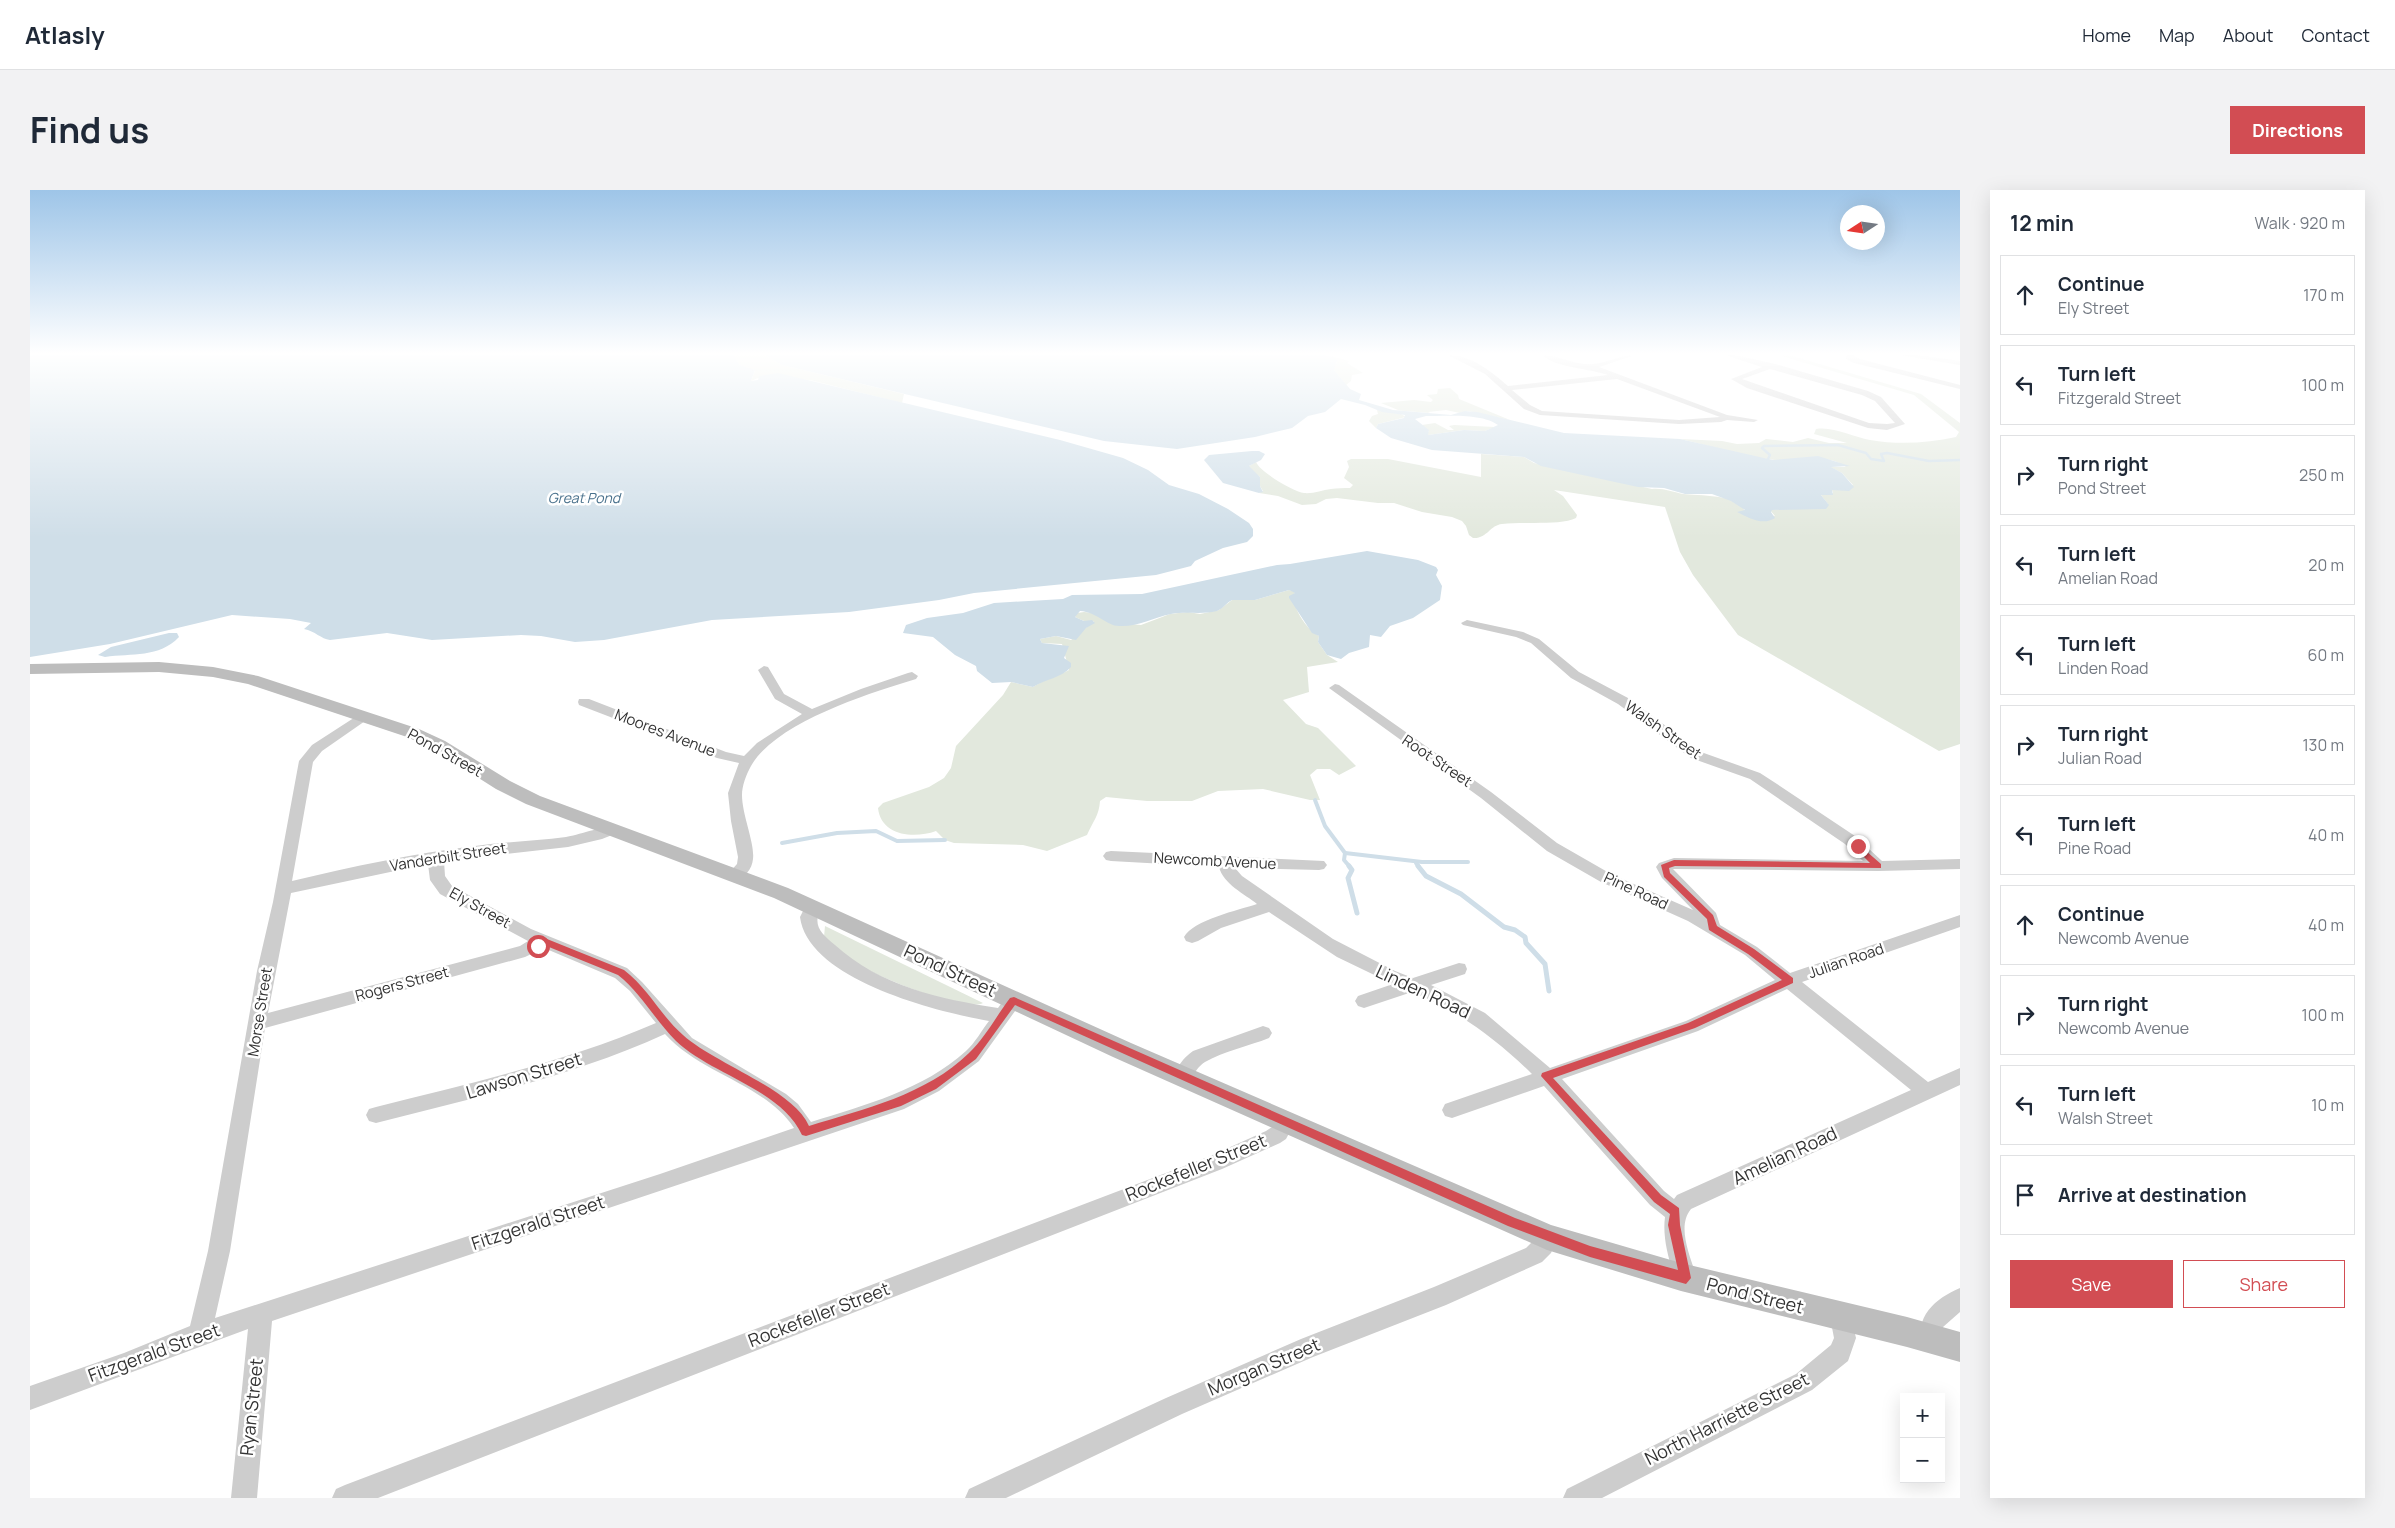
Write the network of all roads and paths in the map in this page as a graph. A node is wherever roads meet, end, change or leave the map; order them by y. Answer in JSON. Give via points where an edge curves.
{"nodes":[{"id":1,"x":1581,"y":416,"type":"edge"},
{"id":2,"x":1841,"y":416,"type":"edge"},
{"id":3,"x":1893,"y":416,"type":"edge"},
{"id":4,"x":1726,"y":417,"type":"joint"},
{"id":5,"x":1754,"y":420,"type":"dead end"},
{"id":6,"x":1467,"y":622,"type":"dead end"},
{"id":7,"x":30,"y":669,"type":"edge"},
{"id":8,"x":764,"y":670,"type":"dead end"},
{"id":9,"x":912,"y":676,"type":"dead end"},
{"id":10,"x":1335,"y":688,"type":"dead end"},
{"id":11,"x":584,"y":702,"type":"dead end"},
{"id":12,"x":812,"y":714,"type":"junction"},
{"id":13,"x":363,"y":716,"type":"junction"},
{"id":14,"x":747,"y":761,"type":"junction"},
{"id":15,"x":612,"y":830,"type":"junction"},
{"id":16,"x":1536,"y":836,"type":"joint"},
{"id":17,"x":1110,"y":856,"type":"dead end"},
{"id":18,"x":436,"y":859,"type":"junction"},
{"id":19,"x":1226,"y":863,"type":"junction"},
{"id":20,"x":1960,"y":864,"type":"edge"},
{"id":21,"x":1319,"y":865,"type":"dead end"},
{"id":22,"x":1878,"y":866,"type":"junction"},
{"id":23,"x":736,"y":874,"type":"junction"},
{"id":24,"x":284,"y":888,"type":"junction"},
{"id":25,"x":1271,"y":905,"type":"junction"},
{"id":26,"x":813,"y":908,"type":"junction"},
{"id":27,"x":1960,"y":921,"type":"edge"},
{"id":28,"x":1712,"y":927,"type":"junction"},
{"id":29,"x":1192,"y":937,"type":"dead end"},
{"id":30,"x":542,"y":941,"type":"junction"},
{"id":31,"x":1459,"y":969,"type":"dead end"},
{"id":32,"x":1790,"y":980,"type":"junction"},
{"id":33,"x":1412,"y":985,"type":"junction"},
{"id":34,"x":1364,"y":1001,"type":"dead end"},
{"id":35,"x":1008,"y":1008,"type":"junction"},
{"id":36,"x":258,"y":1023,"type":"junction"},
{"id":37,"x":668,"y":1025,"type":"junction"},
{"id":38,"x":1263,"y":1033,"type":"dead end"},
{"id":39,"x":1182,"y":1076,"type":"junction"},
{"id":40,"x":1546,"y":1076,"type":"junction"},
{"id":41,"x":1960,"y":1076,"type":"edge"},
{"id":42,"x":1926,"y":1091,"type":"junction"},
{"id":43,"x":1452,"y":1110,"type":"dead end"},
{"id":44,"x":376,"y":1115,"type":"dead end"},
{"id":45,"x":1286,"y":1122,"type":"junction"},
{"id":46,"x":806,"y":1132,"type":"junction"},
{"id":47,"x":1675,"y":1212,"type":"junction"},
{"id":48,"x":1547,"y":1237,"type":"junction"},
{"id":49,"x":1686,"y":1278,"type":"junction"},
{"id":50,"x":1960,"y":1299,"type":"edge"},
{"id":51,"x":261,"y":1316,"type":"junction"},
{"id":52,"x":1841,"y":1317,"type":"junction"},
{"id":53,"x":200,"y":1334,"type":"junction"},
{"id":54,"x":1932,"y":1338,"type":"junction"},
{"id":55,"x":1960,"y":1348,"type":"edge"},
{"id":56,"x":30,"y":1398,"type":"edge"},
{"id":57,"x":244,"y":1498,"type":"edge"},
{"id":58,"x":345,"y":1498,"type":"edge"},
{"id":59,"x":978,"y":1498,"type":"edge"},
{"id":60,"x":1576,"y":1498,"type":"edge"}],
"edges":[{"from":1,"to":4,"type":"street","via":[[1686,422]]},
{"from":2,"to":3,"type":"street","via":[[1868,425],[1888,427],[1900,424]]},
{"from":4,"to":5,"type":"street"},
{"from":6,"to":22,"type":"street","name":"Walsh Street","via":[[1535,641],[1575,675],[1623,701],[1696,755],[1764,781],[1854,843]]},
{"from":7,"to":13,"type":"main road","name":"Pond Street","via":[[145,666],[213,672],[265,684]]},
{"from":8,"to":12,"type":"street","via":[[779,696]]},
{"from":9,"to":12,"type":"street","via":[[850,696]]},
{"from":10,"to":16,"type":"street","name":"Root Street","via":[[1494,801]]},
{"from":11,"to":14,"type":"street","name":"Moores Avenue","via":[[722,755]]},
{"from":12,"to":14,"type":"street","via":[[774,737]]},
{"from":13,"to":15,"type":"main road","name":"Pond Street","via":[[428,740],[533,800]]},
{"from":13,"to":24,"type":"street","name":"Morse Street","via":[[316,748],[306,760]]},
{"from":14,"to":23,"type":"street","via":[[735,788],[746,857],[744,866]]},
{"from":15,"to":18,"type":"street","name":"Vanderbilt Street","via":[[591,838]]},
{"from":15,"to":23,"type":"main road","name":"Pond Street"},
{"from":16,"to":28,"type":"street","name":"Pine Road","via":[[1599,874]]},
{"from":17,"to":19,"type":"street","name":"Newcomb Avenue"},
{"from":18,"to":24,"type":"street","name":"Vanderbilt Street"},
{"from":18,"to":30,"type":"street","name":"Ely Street","via":[[436,875],[446,890]]},
{"from":19,"to":21,"type":"street","name":"Newcomb Avenue"},
{"from":19,"to":25,"type":"street","name":"Linden Road","via":[[1228,872],[1236,880]]},
{"from":20,"to":22,"type":"street"},
{"from":22,"to":28,"type":"street","via":[[1674,863],[1664,867],[1666,874],[1710,917]]},
{"from":23,"to":26,"type":"main road","name":"Pond Street"},
{"from":24,"to":36,"type":"street","name":"Morse Street"},
{"from":25,"to":29,"type":"street","via":[[1215,924]]},
{"from":25,"to":33,"type":"street","name":"Linden Road","via":[[1334,948]]},
{"from":26,"to":35,"type":"main road","name":"Pond Street"},
{"from":26,"to":35,"type":"street","name":"Pond Street","via":[[808,917],[812,933],[830,952],[854,969],[921,997],[972,1011]]},
{"from":27,"to":32,"type":"street","name":"Julian Road"},
{"from":28,"to":32,"type":"street","name":"Pine Road"},
{"from":30,"to":36,"type":"street","name":"Rogers Street","via":[[525,951]]},
{"from":30,"to":37,"type":"street","name":"Ely Street","via":[[621,973]]},
{"from":31,"to":33,"type":"street"},
{"from":32,"to":40,"type":"street","name":"Julian Road","via":[[1698,1023]]},
{"from":32,"to":42,"type":"street","name":"Pine Road"},
{"from":33,"to":34,"type":"street"},
{"from":33,"to":40,"type":"street","name":"Linden Road","via":[[1478,1017]]},
{"from":35,"to":39,"type":"main road","name":"Pond Street"},
{"from":35,"to":46,"type":"street","name":"Fitzgerald Street","via":[[973,1056],[932,1086],[892,1105]]},
{"from":36,"to":53,"type":"street","name":"Morse Street","via":[[219,1251]]},
{"from":37,"to":44,"type":"street","name":"Lawson Street","via":[[628,1044],[540,1072]]},
{"from":37,"to":46,"type":"street","name":"Ely Street","via":[[684,1042],[793,1111]]},
{"from":38,"to":39,"type":"street","via":[[1200,1056],[1190,1063]]},
{"from":39,"to":45,"type":"main road","name":"Pond Street"},
{"from":40,"to":43,"type":"street","name":"Julian Road"},
{"from":40,"to":47,"type":"street","name":"Linden Road","via":[[1658,1198]]},
{"from":41,"to":42,"type":"street","name":"Amelian Road"},
{"from":42,"to":47,"type":"street","name":"Amelian Road","via":[[1690,1199]]},
{"from":45,"to":48,"type":"main road","name":"Pond Street"},
{"from":45,"to":58,"type":"street","name":"Rockefeller Street","via":[[1273,1137],[1208,1166]]},
{"from":46,"to":51,"type":"street","name":"Fitzgerald Street"},
{"from":47,"to":49,"type":"street","via":[[1674,1225]]},
{"from":48,"to":49,"type":"main road","name":"Pond Street"},
{"from":48,"to":59,"type":"street","name":"Morgan Street","via":[[1534,1254],[1174,1406]]},
{"from":49,"to":52,"type":"main road","name":"Pond Street"},
{"from":50,"to":54,"type":"street","via":[[1933,1321]]},
{"from":51,"to":53,"type":"street","name":"Fitzgerald Street"},
{"from":51,"to":57,"type":"street","name":"Ryan Street"},
{"from":52,"to":54,"type":"main road","name":"Pond Street"},
{"from":52,"to":60,"type":"street","name":"North Harriette Street","via":[[1845,1338],[1840,1353],[1804,1382]]},
{"from":53,"to":56,"type":"street","name":"Fitzgerald Street"},
{"from":54,"to":55,"type":"main road","name":"Pond Street"}]}
